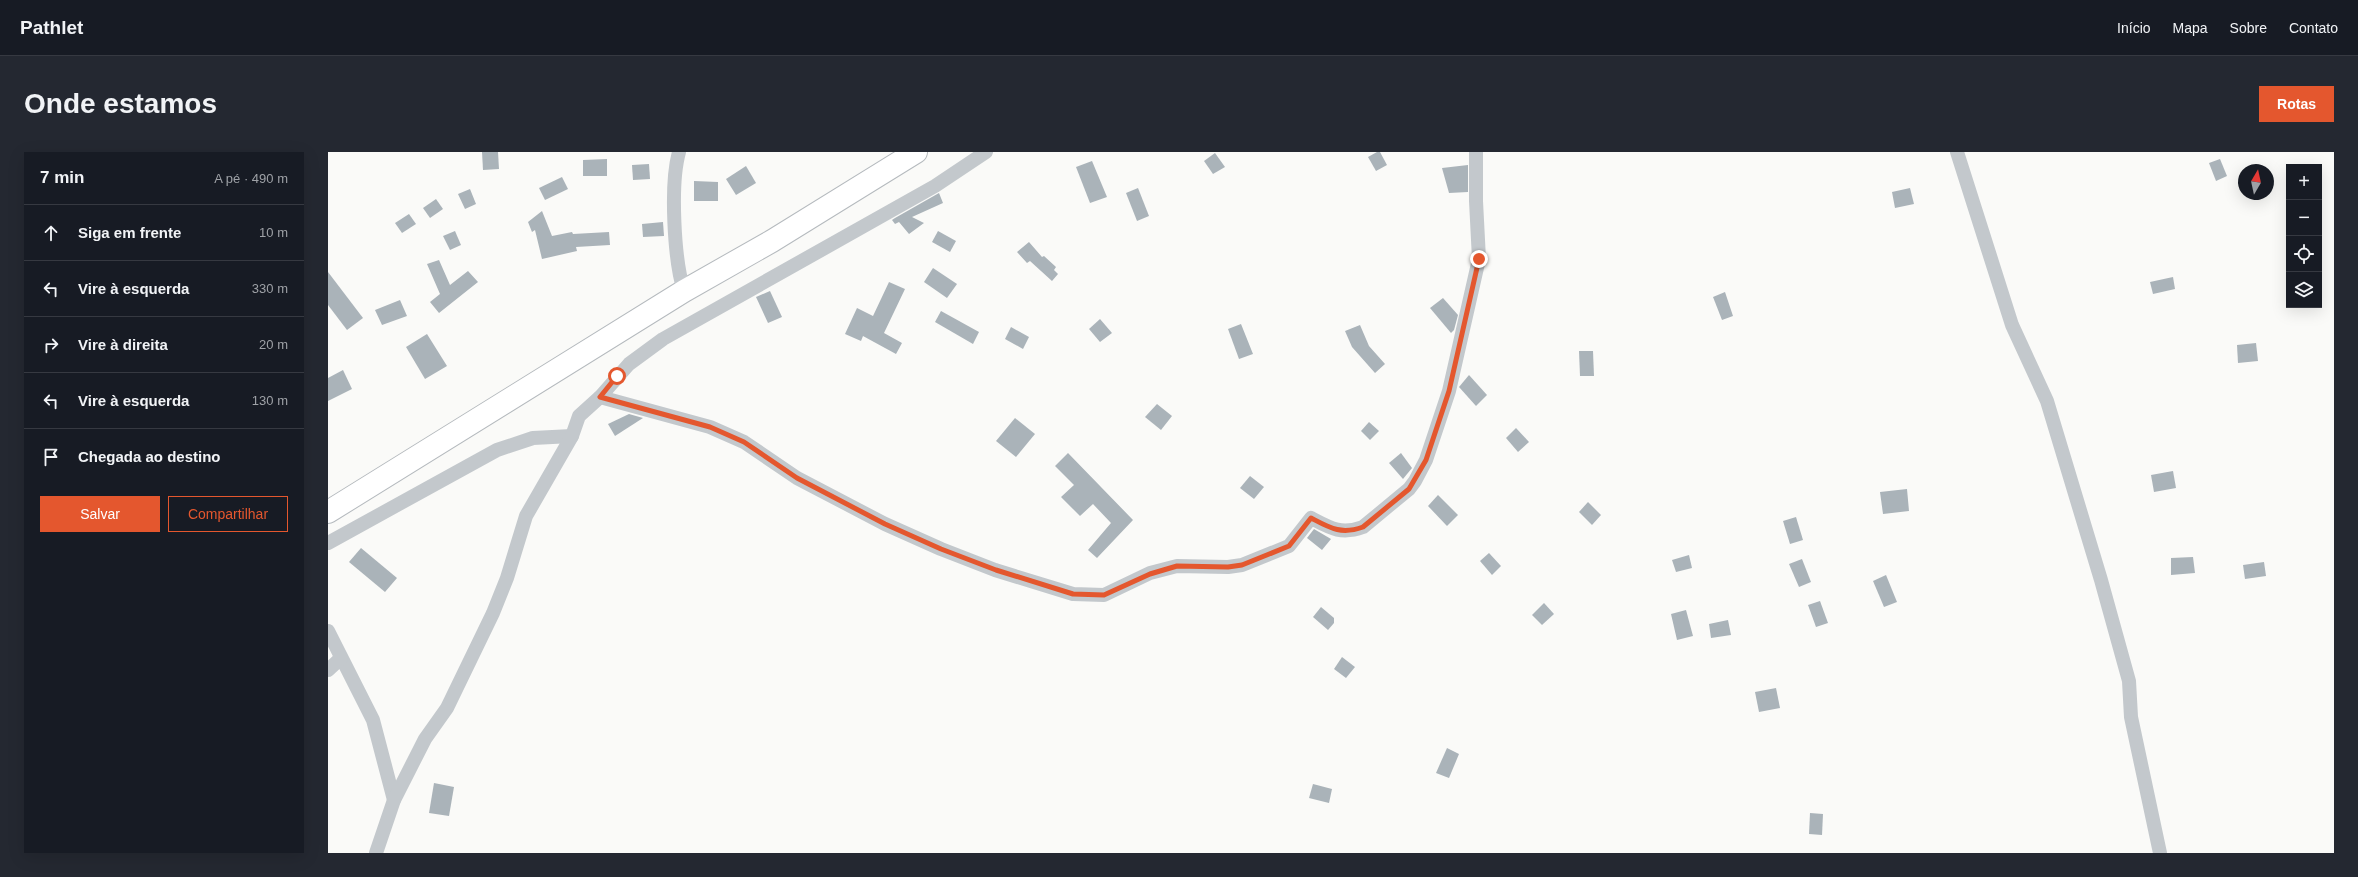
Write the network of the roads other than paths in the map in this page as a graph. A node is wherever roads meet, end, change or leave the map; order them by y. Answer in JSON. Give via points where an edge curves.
{"nodes":[{"id":1,"x":678,"y":152,"type":"edge"},
{"id":2,"x":916,"y":152,"type":"edge"},
{"id":3,"x":986,"y":152,"type":"edge"},
{"id":4,"x":1476,"y":152,"type":"edge"},
{"id":5,"x":1957,"y":152,"type":"edge"},
{"id":6,"x":684,"y":291,"type":"junction"},
{"id":7,"x":600,"y":397,"type":"junction"},
{"id":8,"x":572,"y":436,"type":"junction"},
{"id":9,"x":328,"y":512,"type":"edge"},
{"id":10,"x":328,"y":543,"type":"edge"},
{"id":11,"x":328,"y":630,"type":"edge"},
{"id":12,"x":341,"y":658,"type":"junction"},
{"id":13,"x":328,"y":670,"type":"edge"},
{"id":14,"x":394,"y":800,"type":"junction"},
{"id":15,"x":376,"y":853,"type":"edge"},
{"id":16,"x":2160,"y":853,"type":"edge"}],
"edges":[{"from":1,"to":6,"type":"street","via":[[675,227],[679,275]]},
{"from":2,"to":6,"type":"main road","via":[[772,241]]},
{"from":3,"to":7,"type":"street","via":[[935,186],[663,339],[629,364]]},
{"from":4,"to":7,"type":"street","via":[[1479,259],[1449,391],[1421,471],[1409,489],[1363,527],[1355,530],[1335,530],[1311,518],[1289,546],[1242,565],[1177,566],[1150,574],[1104,595],[1073,594],[996,570],[885,524],[797,478],[744,442],[710,427]]},
{"from":5,"to":16,"type":"street","via":[[2012,325],[2047,401],[2101,580],[2129,681],[2131,717]]},
{"from":6,"to":9,"type":"main road"},
{"from":7,"to":8,"type":"street","via":[[579,416]]},
{"from":8,"to":10,"type":"street","via":[[533,438],[497,450]]},
{"from":8,"to":14,"type":"street","via":[[526,516],[493,614],[447,708],[425,739]]},
{"from":11,"to":12,"type":"street"},
{"from":12,"to":13,"type":"street"},
{"from":12,"to":14,"type":"street","via":[[373,720]]},
{"from":14,"to":15,"type":"street"}]}
